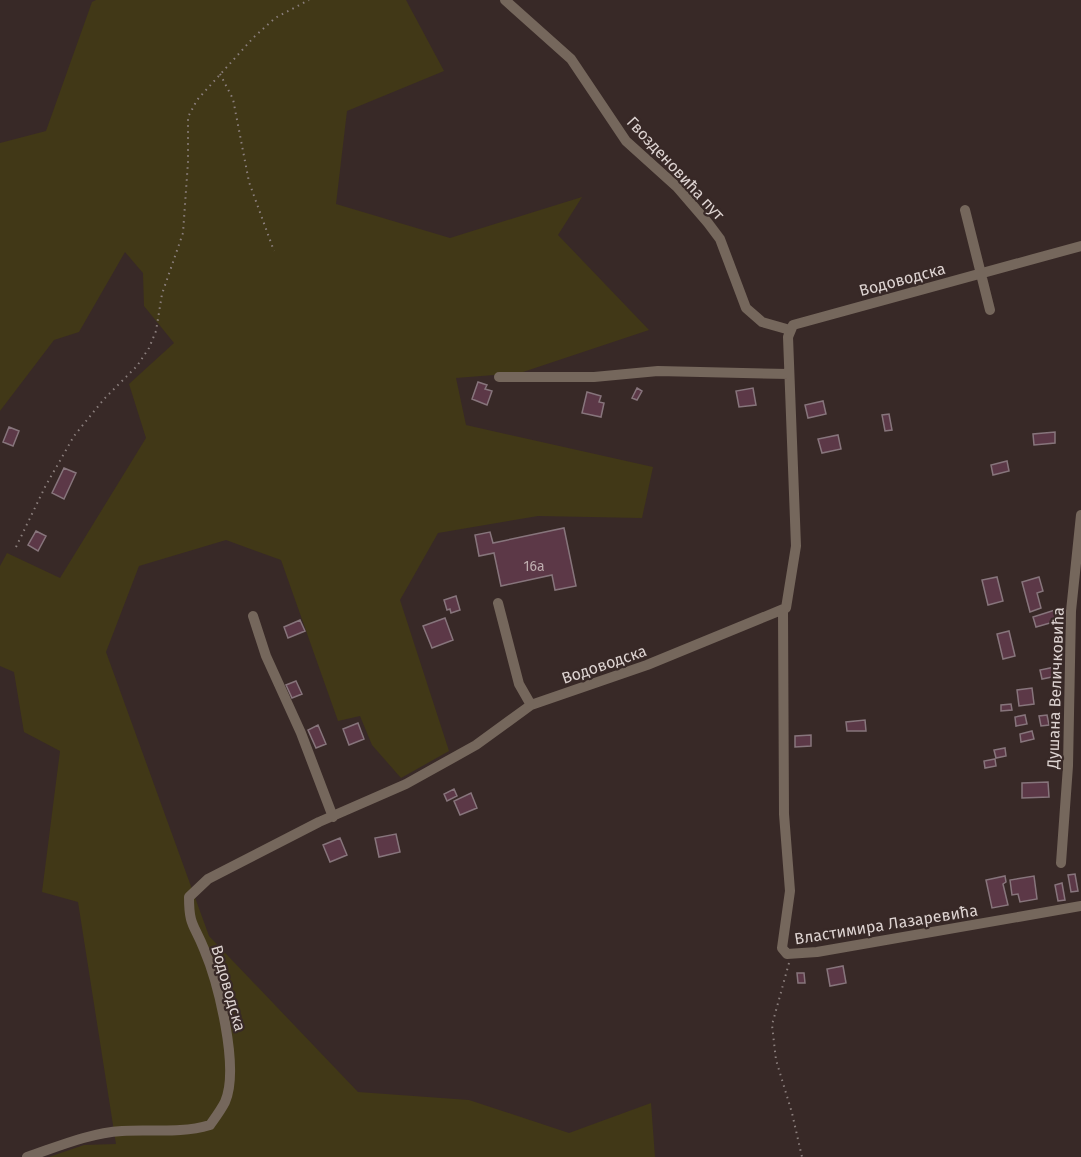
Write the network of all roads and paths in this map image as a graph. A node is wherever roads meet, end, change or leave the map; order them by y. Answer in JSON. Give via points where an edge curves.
{"nodes":[{"id":1,"x":309,"y":0,"type":"edge"},
{"id":2,"x":505,"y":0,"type":"edge"},
{"id":3,"x":220,"y":75,"type":"junction"},
{"id":4,"x":964,"y":210,"type":"dead end"},
{"id":5,"x":1081,"y":246,"type":"edge"},
{"id":6,"x":274,"y":251,"type":"dead end"},
{"id":7,"x":982,"y":272,"type":"junction"},
{"id":8,"x":990,"y":310,"type":"dead end"},
{"id":9,"x":790,"y":330,"type":"junction"},
{"id":10,"x":789,"y":374,"type":"junction"},
{"id":11,"x":499,"y":377,"type":"dead end"},
{"id":12,"x":1081,"y":515,"type":"edge"},
{"id":13,"x":16,"y":547,"type":"dead end"},
{"id":14,"x":498,"y":603,"type":"dead end"},
{"id":15,"x":783,"y":611,"type":"junction"},
{"id":16,"x":253,"y":616,"type":"dead end"},
{"id":17,"x":531,"y":705,"type":"junction"},
{"id":18,"x":333,"y":817,"type":"junction"},
{"id":19,"x":1061,"y":862,"type":"dead end"},
{"id":20,"x":1081,"y":906,"type":"edge"},
{"id":21,"x":792,"y":955,"type":"junction"},
{"id":22,"x":27,"y":1157,"type":"edge"},
{"id":23,"x":802,"y":1157,"type":"edge"}],
"edges":[{"from":1,"to":3,"type":"path","via":[[274,18]]},
{"from":2,"to":9,"type":"street","name":"Гвозденовића пут","via":[[571,59],[626,141],[677,187],[708,223],[720,239],[746,308],[762,322]]},
{"from":3,"to":6,"type":"path","via":[[233,99],[249,182]]},
{"from":3,"to":13,"type":"path","via":[[197,100],[188,117],[183,233],[149,348],[74,436]]},
{"from":4,"to":7,"type":"street"},
{"from":5,"to":7,"type":"street","name":"Водоводска"},
{"from":7,"to":8,"type":"street"},
{"from":7,"to":9,"type":"street","name":"Водоводска","via":[[796,323]]},
{"from":9,"to":10,"type":"street"},
{"from":10,"to":11,"type":"street","via":[[658,371],[594,377]]},
{"from":10,"to":15,"type":"street","via":[[796,546],[789,601]]},
{"from":12,"to":19,"type":"street","name":"Душана Величковића","via":[[1071,611],[1068,766]]},
{"from":14,"to":17,"type":"street","via":[[519,684]]},
{"from":15,"to":17,"type":"street","name":"Водоводска","via":[[647,665]]},
{"from":15,"to":21,"type":"street","name":"Властимира Лазаревића","via":[[784,814],[790,891],[782,948]]},
{"from":16,"to":18,"type":"street","via":[[266,657]]},
{"from":17,"to":18,"type":"street","name":"Водоводска","via":[[476,745],[406,784]]},
{"from":18,"to":22,"type":"street","name":"Водоводска","via":[[208,879],[189,897],[189,920],[204,948],[229,1046],[225,1101],[210,1125],[188,1132],[120,1131]]},
{"from":20,"to":21,"type":"street","name":"Властимира Лазаревића"},
{"from":21,"to":23,"type":"path","via":[[772,1026],[776,1059]]}]}
